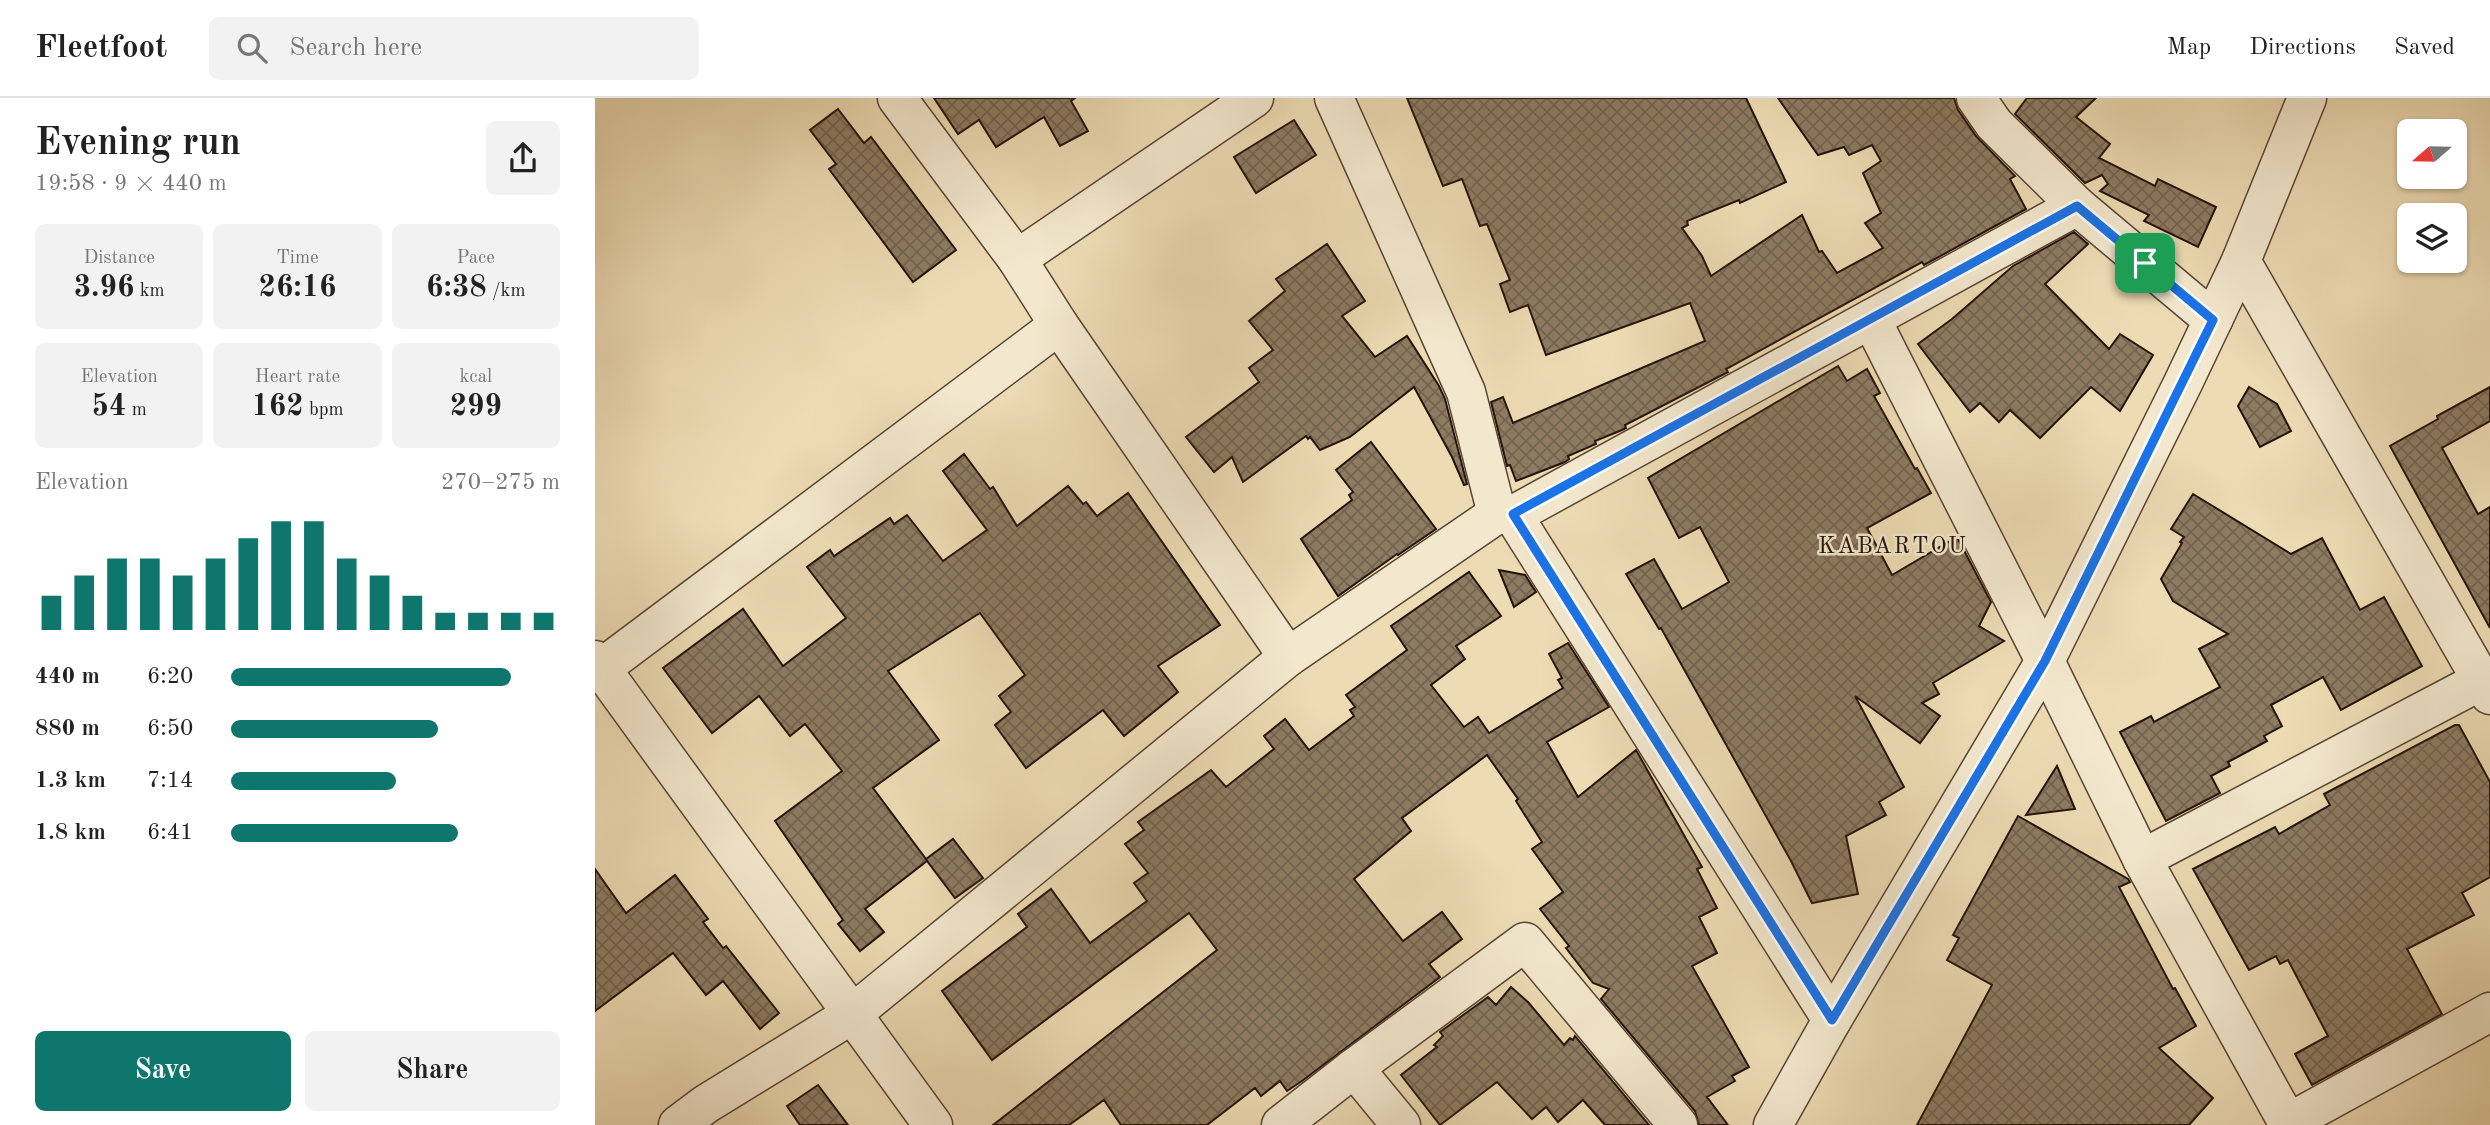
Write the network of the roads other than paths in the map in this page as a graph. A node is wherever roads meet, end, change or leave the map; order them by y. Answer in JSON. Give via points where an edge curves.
{"nodes":[{"id":1,"x":897,"y":98,"type":"edge"},
{"id":2,"x":1254,"y":98,"type":"edge"},
{"id":3,"x":1334,"y":98,"type":"edge"},
{"id":4,"x":1976,"y":98,"type":"edge"},
{"id":5,"x":2307,"y":98,"type":"edge"},
{"id":6,"x":2077,"y":206,"type":"junction"},
{"id":7,"x":1017,"y":259,"type":"junction"},
{"id":8,"x":2241,"y":261,"type":"junction"},
{"id":9,"x":1871,"y":319,"type":"junction"},
{"id":10,"x":2213,"y":320,"type":"junction"},
{"id":11,"x":1059,"y":325,"type":"junction"},
{"id":12,"x":1505,"y":514,"type":"junction"},
{"id":13,"x":1288,"y":657,"type":"junction"},
{"id":14,"x":2045,"y":661,"type":"junction"},
{"id":15,"x":597,"y":667,"type":"edge"},
{"id":16,"x":2488,"y":684,"type":"edge"},
{"id":17,"x":2141,"y":859,"type":"junction"},
{"id":18,"x":2490,"y":1012,"type":"edge"},
{"id":19,"x":851,"y":1015,"type":"junction"},
{"id":20,"x":1832,"y":1020,"type":"junction"},
{"id":21,"x":1354,"y":1068,"type":"junction"},
{"id":22,"x":2289,"y":1124,"type":"edge"},
{"id":23,"x":678,"y":1125,"type":"edge"},
{"id":24,"x":933,"y":1125,"type":"edge"},
{"id":25,"x":1281,"y":1125,"type":"edge"},
{"id":26,"x":1401,"y":1125,"type":"edge"},
{"id":27,"x":1678,"y":1125,"type":"edge"},
{"id":28,"x":1773,"y":1125,"type":"edge"}],
"edges":[{"from":1,"to":7,"type":"street"},
{"from":2,"to":7,"type":"street"},
{"from":3,"to":12,"type":"street","via":[[1466,391]]},
{"from":4,"to":6,"type":"street","via":[[1994,124]]},
{"from":5,"to":8,"type":"street"},
{"from":6,"to":9,"type":"street"},
{"from":6,"to":10,"type":"street"},
{"from":7,"to":11,"type":"street"},
{"from":8,"to":10,"type":"street"},
{"from":8,"to":16,"type":"street"},
{"from":9,"to":12,"type":"street"},
{"from":9,"to":14,"type":"street"},
{"from":10,"to":14,"type":"street"},
{"from":11,"to":13,"type":"street"},
{"from":11,"to":15,"type":"street"},
{"from":12,"to":13,"type":"street"},
{"from":12,"to":20,"type":"street"},
{"from":13,"to":19,"type":"street"},
{"from":14,"to":17,"type":"street"},
{"from":14,"to":20,"type":"street"},
{"from":15,"to":19,"type":"street"},
{"from":16,"to":17,"type":"street"},
{"from":17,"to":22,"type":"street"},
{"from":18,"to":22,"type":"street"},
{"from":19,"to":23,"type":"street"},
{"from":19,"to":24,"type":"street"},
{"from":20,"to":28,"type":"street"},
{"from":21,"to":25,"type":"street"},
{"from":21,"to":26,"type":"street"},
{"from":21,"to":27,"type":"street","via":[[1525,942]]}]}
